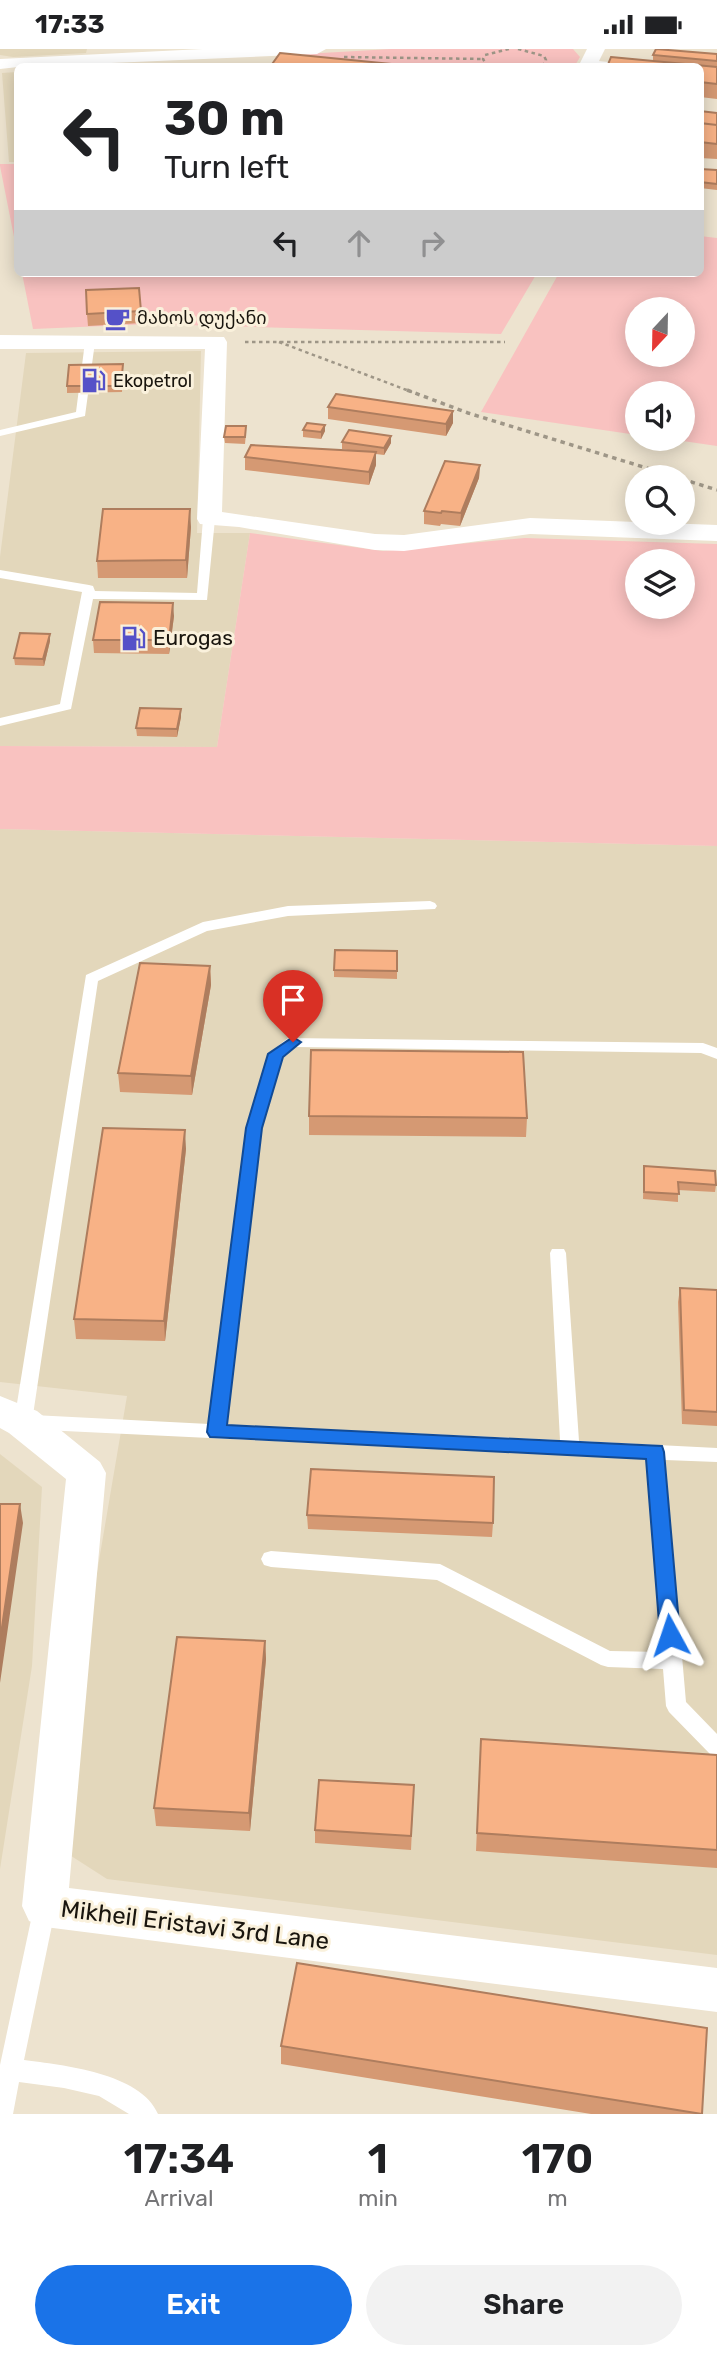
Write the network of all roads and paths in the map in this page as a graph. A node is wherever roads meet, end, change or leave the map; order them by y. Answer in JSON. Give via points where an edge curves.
{"nodes":[{"id":1,"x":317,"y":49,"type":"edge"},
{"id":2,"x":509,"y":49,"type":"edge"},
{"id":3,"x":518,"y":49,"type":"edge"},
{"id":4,"x":176,"y":53,"type":"edge"},
{"id":5,"x":290,"y":56,"type":"edge"},
{"id":6,"x":591,"y":56,"type":"edge"},
{"id":7,"x":483,"y":59,"type":"junction"},
{"id":8,"x":119,"y":63,"type":"edge"},
{"id":9,"x":321,"y":63,"type":"edge"},
{"id":10,"x":486,"y":63,"type":"edge"},
{"id":11,"x":544,"y":63,"type":"edge"},
{"id":12,"x":615,"y":63,"type":"edge"},
{"id":13,"x":0,"y":342,"type":"edge"},
{"id":14,"x":89,"y":342,"type":"junction"},
{"id":15,"x":216,"y":342,"type":"junction"},
{"id":16,"x":279,"y":342,"type":"junction"},
{"id":17,"x":505,"y":342,"type":"dead end"},
{"id":18,"x":0,"y":433,"type":"edge"},
{"id":19,"x":639,"y":465,"type":"edge"},
{"id":20,"x":695,"y":483,"type":"edge"},
{"id":21,"x":717,"y":490,"type":"edge"},
{"id":22,"x":209,"y":519,"type":"junction"},
{"id":23,"x":717,"y":533,"type":"edge"},
{"id":24,"x":0,"y":574,"type":"edge"},
{"id":25,"x":88,"y":595,"type":"junction"},
{"id":26,"x":0,"y":722,"type":"edge"},
{"id":27,"x":430,"y":906,"type":"dead end"},
{"id":28,"x":717,"y":1054,"type":"edge"},
{"id":29,"x":558,"y":1253,"type":"dead end"},
{"id":30,"x":12,"y":1416,"type":"edge"},
{"id":31,"x":217,"y":1432,"type":"junction"},
{"id":32,"x":570,"y":1448,"type":"junction"},
{"id":33,"x":655,"y":1452,"type":"junction"},
{"id":34,"x":717,"y":1455,"type":"edge"},
{"id":35,"x":271,"y":1559,"type":"dead end"},
{"id":36,"x":673,"y":1661,"type":"junction"},
{"id":37,"x":717,"y":1748,"type":"edge"},
{"id":38,"x":45,"y":1906,"type":"junction"},
{"id":39,"x":717,"y":1990,"type":"edge"},
{"id":40,"x":10,"y":2070,"type":"junction"},
{"id":41,"x":1,"y":2114,"type":"edge"},
{"id":42,"x":146,"y":2114,"type":"edge"}],
"edges":[{"from":1,"to":5,"type":"street"},
{"from":2,"to":7,"type":"path"},
{"from":3,"to":11,"type":"path","via":[[544,56]]},
{"from":4,"to":5,"type":"street"},
{"from":4,"to":8,"type":"street"},
{"from":5,"to":7,"type":"path"},
{"from":5,"to":9,"type":"street"},
{"from":6,"to":12,"type":"lane"},
{"from":7,"to":10,"type":"path"},
{"from":13,"to":14,"type":"street"},
{"from":14,"to":15,"type":"street"},
{"from":14,"to":18,"type":"lane","via":[[81,414]]},
{"from":15,"to":16,"type":"path"},
{"from":15,"to":22,"type":"street"},
{"from":16,"to":17,"type":"path"},
{"from":16,"to":19,"type":"path","via":[[468,412]]},
{"from":20,"to":21,"type":"path"},
{"from":22,"to":23,"type":"street","via":[[394,543],[530,526]]},
{"from":22,"to":25,"type":"lane","via":[[203,597]]},
{"from":24,"to":25,"type":"lane","via":[[89,589]]},
{"from":25,"to":26,"type":"lane","via":[[66,706]]},
{"from":27,"to":30,"type":"lane","via":[[288,911],[203,927],[91,978]]},
{"from":28,"to":31,"type":"lane","via":[[703,1048],[293,1042],[276,1054],[254,1128]]},
{"from":29,"to":32,"type":"lane"},
{"from":30,"to":31,"type":"lane"},
{"from":30,"to":38,"type":"street","name":"Mikheil Eristavi 3rd Lane","via":[[86,1473]]},
{"from":31,"to":32,"type":"lane"},
{"from":32,"to":33,"type":"lane"},
{"from":33,"to":34,"type":"lane"},
{"from":33,"to":36,"type":"lane"},
{"from":35,"to":36,"type":"lane","via":[[440,1572],[608,1659]]},
{"from":36,"to":37,"type":"lane","via":[[676,1706]]},
{"from":38,"to":39,"type":"street","name":"Mikheil Eristavi 3rd Lane"},
{"from":38,"to":40,"type":"lane"},
{"from":40,"to":41,"type":"lane"},
{"from":40,"to":42,"type":"lane","via":[[90,2081],[133,2100]]}]}
